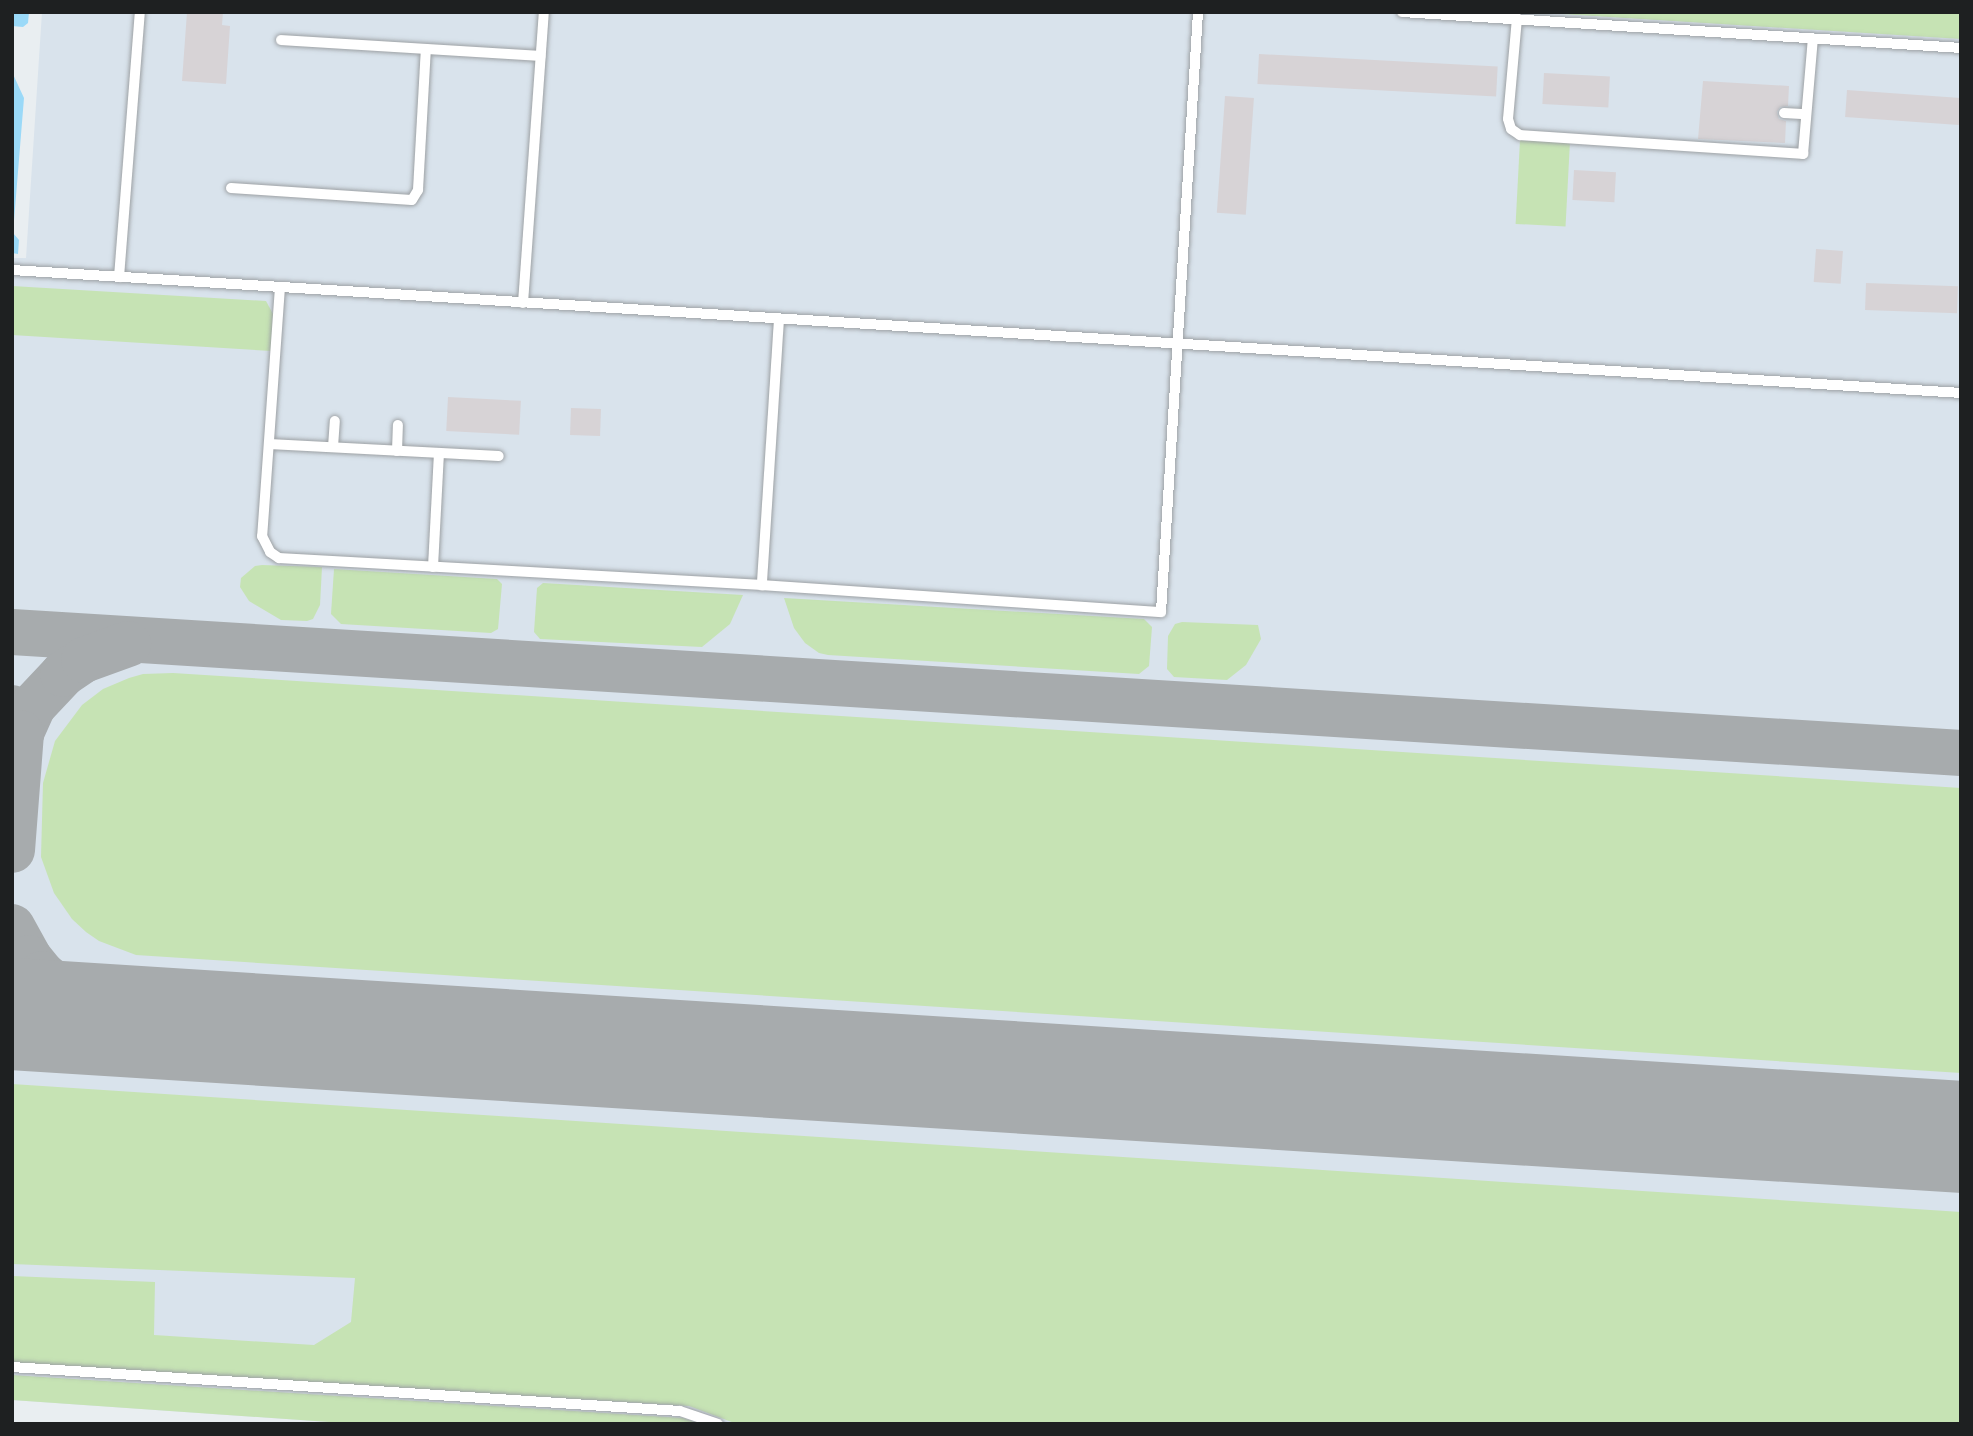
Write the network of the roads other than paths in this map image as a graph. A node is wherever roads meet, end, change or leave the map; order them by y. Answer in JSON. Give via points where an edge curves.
{"nodes":[{"id":1,"x":140,"y":12,"type":"edge"},
{"id":2,"x":544,"y":12,"type":"edge"},
{"id":3,"x":1198,"y":12,"type":"edge"},
{"id":4,"x":1402,"y":12,"type":"edge"},
{"id":5,"x":1517,"y":18,"type":"junction"},
{"id":6,"x":1813,"y":38,"type":"junction"},
{"id":7,"x":281,"y":40,"type":"dead end"},
{"id":8,"x":1961,"y":48,"type":"edge"},
{"id":9,"x":426,"y":49,"type":"junction"},
{"id":10,"x":541,"y":56,"type":"junction"},
{"id":11,"x":1784,"y":113,"type":"dead end"},
{"id":12,"x":1806,"y":114,"type":"junction"},
{"id":13,"x":231,"y":188,"type":"dead end"},
{"id":14,"x":12,"y":270,"type":"edge"},
{"id":15,"x":119,"y":277,"type":"junction"},
{"id":16,"x":280,"y":287,"type":"junction"},
{"id":17,"x":523,"y":303,"type":"junction"},
{"id":18,"x":779,"y":319,"type":"junction"},
{"id":19,"x":1178,"y":342,"type":"junction"},
{"id":20,"x":1961,"y":393,"type":"edge"},
{"id":21,"x":335,"y":421,"type":"dead end"},
{"id":22,"x":398,"y":425,"type":"dead end"},
{"id":23,"x":269,"y":444,"type":"junction"},
{"id":24,"x":333,"y":447,"type":"junction"},
{"id":25,"x":397,"y":451,"type":"junction"},
{"id":26,"x":439,"y":453,"type":"junction"},
{"id":27,"x":499,"y":456,"type":"dead end"},
{"id":28,"x":433,"y":567,"type":"junction"},
{"id":29,"x":762,"y":585,"type":"junction"},
{"id":30,"x":12,"y":1367,"type":"edge"},
{"id":31,"x":718,"y":1424,"type":"edge"}],
"edges":[{"from":1,"to":15,"type":"lane"},
{"from":2,"to":10,"type":"lane"},
{"from":3,"to":19,"type":"lane"},
{"from":4,"to":5,"type":"lane"},
{"from":5,"to":6,"type":"lane"},
{"from":5,"to":12,"type":"lane","via":[[1508,119],[1511,129],[1520,135],[1803,154]]},
{"from":6,"to":8,"type":"lane"},
{"from":6,"to":12,"type":"lane"},
{"from":7,"to":9,"type":"lane"},
{"from":9,"to":10,"type":"lane"},
{"from":9,"to":13,"type":"lane","via":[[418,190],[412,200]]},
{"from":10,"to":17,"type":"lane"},
{"from":11,"to":12,"type":"lane"},
{"from":14,"to":15,"type":"lane"},
{"from":15,"to":16,"type":"lane"},
{"from":16,"to":17,"type":"lane"},
{"from":16,"to":23,"type":"lane"},
{"from":17,"to":18,"type":"lane"},
{"from":18,"to":19,"type":"lane"},
{"from":18,"to":29,"type":"lane"},
{"from":19,"to":20,"type":"lane"},
{"from":19,"to":29,"type":"lane","via":[[1161,612]]},
{"from":21,"to":24,"type":"lane"},
{"from":22,"to":25,"type":"lane"},
{"from":23,"to":24,"type":"lane"},
{"from":23,"to":28,"type":"lane","via":[[261,536],[270,552],[279,558]]},
{"from":24,"to":25,"type":"lane"},
{"from":25,"to":26,"type":"lane"},
{"from":26,"to":27,"type":"lane"},
{"from":26,"to":28,"type":"lane"},
{"from":28,"to":29,"type":"lane"},
{"from":30,"to":31,"type":"lane","via":[[680,1411]]}]}
